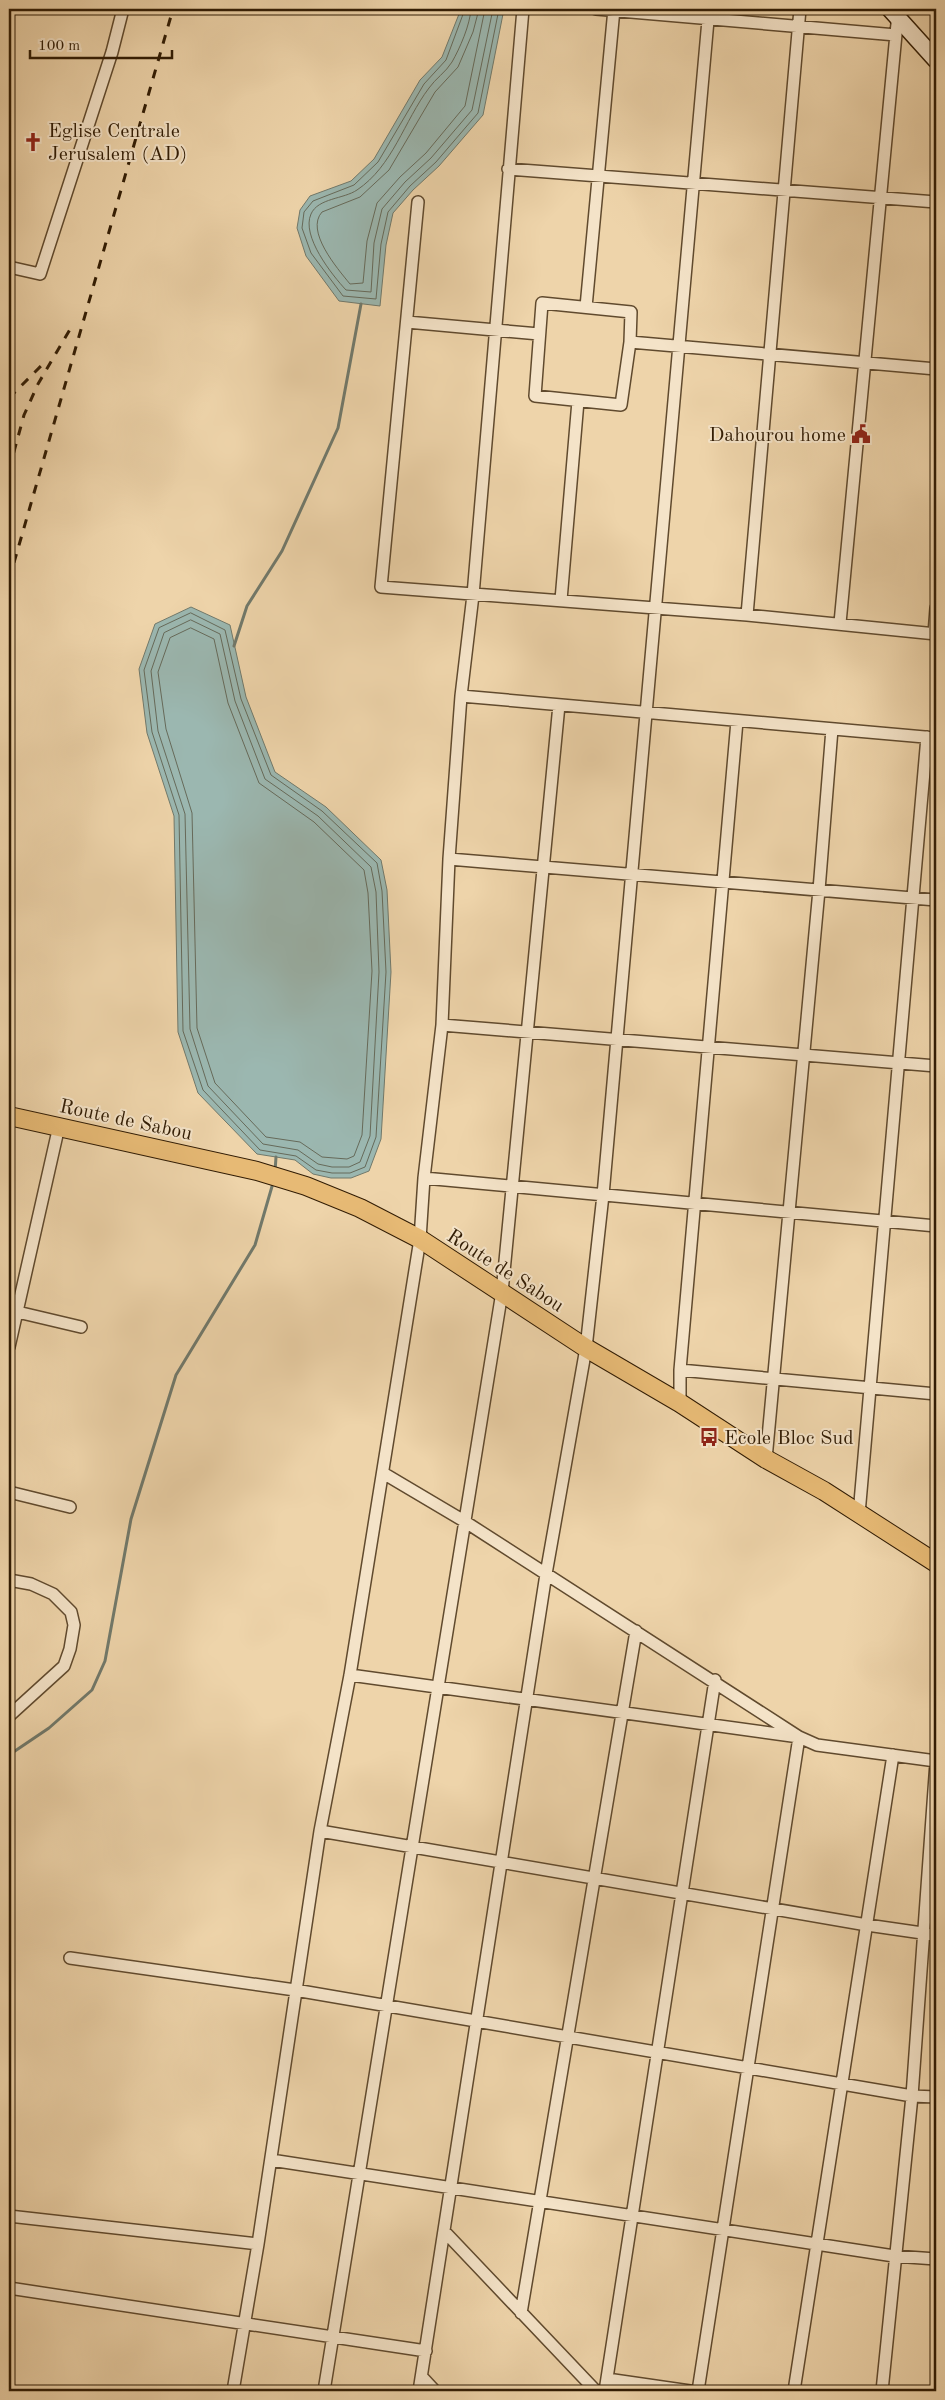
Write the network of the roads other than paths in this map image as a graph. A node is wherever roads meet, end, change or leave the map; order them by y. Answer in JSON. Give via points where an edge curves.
{"nodes":[{"id":1,"x":122,"y":9,"type":"edge"},
{"id":2,"x":523,"y":9,"type":"edge"},
{"id":3,"x":596,"y":9,"type":"edge"},
{"id":4,"x":800,"y":9,"type":"edge"},
{"id":5,"x":614,"y":10,"type":"edge"},
{"id":6,"x":896,"y":12,"type":"edge"},
{"id":7,"x":709,"y":14,"type":"edge"},
{"id":8,"x":798,"y":26,"type":"junction"},
{"id":9,"x":896,"y":35,"type":"junction"},
{"id":10,"x":936,"y":60,"type":"edge"},
{"id":11,"x":508,"y":169,"type":"junction"},
{"id":12,"x":598,"y":176,"type":"junction"},
{"id":13,"x":693,"y":183,"type":"junction"},
{"id":14,"x":784,"y":190,"type":"junction"},
{"id":15,"x":880,"y":197,"type":"junction"},
{"id":16,"x":418,"y":202,"type":"dead end"},
{"id":17,"x":936,"y":202,"type":"edge"},
{"id":18,"x":9,"y":267,"type":"edge"},
{"id":19,"x":586,"y":307,"type":"junction"},
{"id":20,"x":406,"y":322,"type":"junction"},
{"id":21,"x":494,"y":330,"type":"junction"},
{"id":22,"x":540,"y":334,"type":"junction"},
{"id":23,"x":630,"y":342,"type":"junction"},
{"id":24,"x":678,"y":346,"type":"junction"},
{"id":25,"x":770,"y":354,"type":"junction"},
{"id":26,"x":865,"y":362,"type":"junction"},
{"id":27,"x":936,"y":369,"type":"edge"},
{"id":28,"x":578,"y":401,"type":"junction"},
{"id":29,"x":473,"y":595,"type":"junction"},
{"id":30,"x":561,"y":600,"type":"junction"},
{"id":31,"x":655,"y":608,"type":"junction"},
{"id":32,"x":936,"y":608,"type":"edge"},
{"id":33,"x":747,"y":616,"type":"junction"},
{"id":34,"x":840,"y":623,"type":"junction"},
{"id":35,"x":935,"y":634,"type":"edge"},
{"id":36,"x":461,"y":696,"type":"junction"},
{"id":37,"x":559,"y":705,"type":"junction"},
{"id":38,"x":648,"y":713,"type":"junction"},
{"id":39,"x":737,"y":721,"type":"junction"},
{"id":40,"x":832,"y":729,"type":"junction"},
{"id":41,"x":931,"y":738,"type":"edge"},
{"id":42,"x":449,"y":858,"type":"junction"},
{"id":43,"x":542,"y":866,"type":"junction"},
{"id":44,"x":632,"y":874,"type":"junction"},
{"id":45,"x":724,"y":882,"type":"junction"},
{"id":46,"x":819,"y":890,"type":"junction"},
{"id":47,"x":913,"y":898,"type":"junction"},
{"id":48,"x":936,"y":900,"type":"edge"},
{"id":49,"x":442,"y":1026,"type":"junction"},
{"id":50,"x":526,"y":1032,"type":"junction"},
{"id":51,"x":617,"y":1040,"type":"junction"},
{"id":52,"x":709,"y":1047,"type":"junction"},
{"id":53,"x":804,"y":1055,"type":"junction"},
{"id":54,"x":899,"y":1063,"type":"junction"},
{"id":55,"x":936,"y":1066,"type":"edge"},
{"id":56,"x":9,"y":1116,"type":"edge"},
{"id":57,"x":59,"y":1126,"type":"junction"},
{"id":58,"x":424,"y":1178,"type":"junction"},
{"id":59,"x":511,"y":1186,"type":"junction"},
{"id":60,"x":603,"y":1195,"type":"junction"},
{"id":61,"x":695,"y":1204,"type":"junction"},
{"id":62,"x":790,"y":1212,"type":"junction"},
{"id":63,"x":884,"y":1221,"type":"junction"},
{"id":64,"x":936,"y":1226,"type":"edge"},
{"id":65,"x":420,"y":1239,"type":"junction"},
{"id":66,"x":502,"y":1292,"type":"junction"},
{"id":67,"x":13,"y":1311,"type":"edge"},
{"id":68,"x":80,"y":1327,"type":"dead end"},
{"id":69,"x":9,"y":1347,"type":"edge"},
{"id":70,"x":586,"y":1348,"type":"junction"},
{"id":71,"x":680,"y":1370,"type":"junction"},
{"id":72,"x":774,"y":1379,"type":"junction"},
{"id":73,"x":870,"y":1388,"type":"junction"},
{"id":74,"x":936,"y":1394,"type":"edge"},
{"id":75,"x":680,"y":1402,"type":"junction"},
{"id":76,"x":766,"y":1459,"type":"junction"},
{"id":77,"x":383,"y":1473,"type":"junction"},
{"id":78,"x":9,"y":1492,"type":"edge"},
{"id":79,"x":70,"y":1507,"type":"dead end"},
{"id":80,"x":859,"y":1514,"type":"junction"},
{"id":81,"x":464,"y":1520,"type":"junction"},
{"id":82,"x":936,"y":1562,"type":"edge"},
{"id":83,"x":546,"y":1574,"type":"junction"},
{"id":84,"x":9,"y":1580,"type":"edge"},
{"id":85,"x":636,"y":1631,"type":"junction"},
{"id":86,"x":350,"y":1676,"type":"junction"},
{"id":87,"x":714,"y":1680,"type":"junction"},
{"id":88,"x":438,"y":1687,"type":"junction"},
{"id":89,"x":526,"y":1700,"type":"junction"},
{"id":90,"x":623,"y":1713,"type":"junction"},
{"id":91,"x":9,"y":1716,"type":"edge"},
{"id":92,"x":708,"y":1724,"type":"junction"},
{"id":93,"x":799,"y":1736,"type":"junction"},
{"id":94,"x":893,"y":1755,"type":"junction"},
{"id":95,"x":936,"y":1762,"type":"edge"},
{"id":96,"x":320,"y":1831,"type":"junction"},
{"id":97,"x":412,"y":1847,"type":"junction"},
{"id":98,"x":501,"y":1862,"type":"junction"},
{"id":99,"x":595,"y":1878,"type":"junction"},
{"id":100,"x":682,"y":1894,"type":"junction"},
{"id":101,"x":772,"y":1909,"type":"junction"},
{"id":102,"x":867,"y":1925,"type":"junction"},
{"id":103,"x":930,"y":1934,"type":"edge"},
{"id":104,"x":70,"y":1958,"type":"dead end"},
{"id":105,"x":295,"y":1990,"type":"junction"},
{"id":106,"x":386,"y":2006,"type":"junction"},
{"id":107,"x":477,"y":2021,"type":"junction"},
{"id":108,"x":568,"y":2037,"type":"junction"},
{"id":109,"x":657,"y":2052,"type":"junction"},
{"id":110,"x":748,"y":2068,"type":"junction"},
{"id":111,"x":842,"y":2084,"type":"junction"},
{"id":112,"x":912,"y":2096,"type":"junction"},
{"id":113,"x":936,"y":2097,"type":"edge"},
{"id":114,"x":270,"y":2160,"type":"junction"},
{"id":115,"x":359,"y":2173,"type":"junction"},
{"id":116,"x":451,"y":2187,"type":"junction"},
{"id":117,"x":540,"y":2201,"type":"junction"},
{"id":118,"x":632,"y":2215,"type":"junction"},
{"id":119,"x":9,"y":2216,"type":"edge"},
{"id":120,"x":723,"y":2229,"type":"junction"},
{"id":121,"x":444,"y":2231,"type":"junction"},
{"id":122,"x":258,"y":2244,"type":"junction"},
{"id":123,"x":817,"y":2244,"type":"junction"},
{"id":124,"x":894,"y":2256,"type":"junction"},
{"id":125,"x":936,"y":2259,"type":"edge"},
{"id":126,"x":9,"y":2288,"type":"edge"},
{"id":127,"x":521,"y":2313,"type":"junction"},
{"id":128,"x":244,"y":2324,"type":"junction"},
{"id":129,"x":333,"y":2337,"type":"junction"},
{"id":130,"x":426,"y":2351,"type":"junction"},
{"id":131,"x":422,"y":2377,"type":"junction"},
{"id":132,"x":607,"y":2379,"type":"junction"},
{"id":133,"x":233,"y":2391,"type":"edge"},
{"id":134,"x":324,"y":2391,"type":"edge"},
{"id":135,"x":419,"y":2391,"type":"edge"},
{"id":136,"x":435,"y":2391,"type":"edge"},
{"id":137,"x":596,"y":2391,"type":"edge"},
{"id":138,"x":605,"y":2391,"type":"edge"},
{"id":139,"x":690,"y":2391,"type":"edge"},
{"id":140,"x":698,"y":2391,"type":"edge"},
{"id":141,"x":794,"y":2391,"type":"edge"},
{"id":142,"x":882,"y":2391,"type":"edge"}],
"edges":[{"from":1,"to":18,"type":"street","via":[[109,62],[40,274]]},
{"from":2,"to":11,"type":"street"},
{"from":3,"to":5,"type":"street"},
{"from":4,"to":8,"type":"street"},
{"from":5,"to":7,"type":"street"},
{"from":5,"to":12,"type":"street"},
{"from":6,"to":9,"type":"street"},
{"from":6,"to":10,"type":"street"},
{"from":7,"to":8,"type":"street"},
{"from":7,"to":13,"type":"street"},
{"from":8,"to":9,"type":"street"},
{"from":8,"to":14,"type":"street"},
{"from":9,"to":15,"type":"street"},
{"from":11,"to":12,"type":"street"},
{"from":11,"to":21,"type":"street"},
{"from":12,"to":13,"type":"street"},
{"from":12,"to":19,"type":"street"},
{"from":13,"to":14,"type":"street"},
{"from":13,"to":24,"type":"street"},
{"from":14,"to":15,"type":"street"},
{"from":14,"to":25,"type":"street"},
{"from":15,"to":17,"type":"street"},
{"from":15,"to":26,"type":"street"},
{"from":16,"to":20,"type":"street"},
{"from":19,"to":22,"type":"street","via":[[542,303]]},
{"from":19,"to":23,"type":"street","via":[[631,312]]},
{"from":20,"to":21,"type":"street"},
{"from":20,"to":29,"type":"street","via":[[381,587]]},
{"from":21,"to":22,"type":"street"},
{"from":21,"to":29,"type":"street"},
{"from":22,"to":28,"type":"street","via":[[535,396]]},
{"from":23,"to":24,"type":"street"},
{"from":23,"to":28,"type":"street","via":[[621,405]]},
{"from":24,"to":25,"type":"street"},
{"from":24,"to":31,"type":"street"},
{"from":25,"to":26,"type":"street"},
{"from":25,"to":33,"type":"street"},
{"from":26,"to":27,"type":"street"},
{"from":26,"to":34,"type":"street"},
{"from":28,"to":30,"type":"street"},
{"from":29,"to":30,"type":"street"},
{"from":29,"to":36,"type":"street"},
{"from":30,"to":31,"type":"street"},
{"from":31,"to":33,"type":"street"},
{"from":31,"to":38,"type":"street"},
{"from":32,"to":35,"type":"street"},
{"from":33,"to":34,"type":"street"},
{"from":34,"to":35,"type":"street"},
{"from":36,"to":37,"type":"street"},
{"from":36,"to":42,"type":"street"},
{"from":37,"to":38,"type":"street"},
{"from":37,"to":43,"type":"street"},
{"from":38,"to":39,"type":"street"},
{"from":38,"to":44,"type":"street"},
{"from":39,"to":40,"type":"street"},
{"from":39,"to":45,"type":"street"},
{"from":40,"to":41,"type":"street"},
{"from":40,"to":46,"type":"street"},
{"from":41,"to":47,"type":"street"},
{"from":42,"to":43,"type":"street"},
{"from":42,"to":49,"type":"street"},
{"from":43,"to":44,"type":"street"},
{"from":43,"to":50,"type":"street"},
{"from":44,"to":45,"type":"street"},
{"from":44,"to":51,"type":"street"},
{"from":45,"to":46,"type":"street"},
{"from":45,"to":52,"type":"street"},
{"from":46,"to":47,"type":"street"},
{"from":46,"to":53,"type":"street"},
{"from":47,"to":48,"type":"street"},
{"from":47,"to":54,"type":"street"},
{"from":49,"to":50,"type":"street"},
{"from":49,"to":58,"type":"street"},
{"from":50,"to":51,"type":"street"},
{"from":50,"to":59,"type":"street"},
{"from":51,"to":52,"type":"street"},
{"from":51,"to":60,"type":"street"},
{"from":52,"to":53,"type":"street"},
{"from":52,"to":61,"type":"street"},
{"from":53,"to":54,"type":"street"},
{"from":53,"to":62,"type":"street"},
{"from":54,"to":55,"type":"street"},
{"from":54,"to":63,"type":"street"},
{"from":56,"to":57,"type":"main road","name":"Route de Sabou"},
{"from":57,"to":65,"type":"main road","name":"Route de Sabou","via":[[257,1171],[360,1208]]},
{"from":57,"to":67,"type":"street"},
{"from":58,"to":59,"type":"street"},
{"from":58,"to":65,"type":"street"},
{"from":59,"to":60,"type":"street"},
{"from":59,"to":66,"type":"street"},
{"from":60,"to":61,"type":"street"},
{"from":60,"to":70,"type":"street"},
{"from":61,"to":62,"type":"street"},
{"from":61,"to":71,"type":"street"},
{"from":62,"to":63,"type":"street"},
{"from":62,"to":72,"type":"street"},
{"from":63,"to":64,"type":"street"},
{"from":63,"to":73,"type":"street"},
{"from":65,"to":66,"type":"main road","name":"Route de Sabou"},
{"from":65,"to":77,"type":"street"},
{"from":66,"to":70,"type":"main road","name":"Route de Sabou"},
{"from":66,"to":81,"type":"street"},
{"from":67,"to":68,"type":"street"},
{"from":67,"to":69,"type":"street"},
{"from":70,"to":75,"type":"main road","name":"Route de Sabou"},
{"from":70,"to":83,"type":"street"},
{"from":71,"to":72,"type":"street"},
{"from":71,"to":75,"type":"street"},
{"from":72,"to":73,"type":"street"},
{"from":72,"to":76,"type":"street"},
{"from":73,"to":74,"type":"street"},
{"from":73,"to":80,"type":"street"},
{"from":75,"to":76,"type":"main road","name":"Route de Sabou"},
{"from":76,"to":80,"type":"main road","name":"Route de Sabou"},
{"from":77,"to":81,"type":"street"},
{"from":77,"to":86,"type":"street"},
{"from":78,"to":79,"type":"street"},
{"from":80,"to":82,"type":"main road","name":"Route de Sabou"},
{"from":81,"to":83,"type":"street"},
{"from":81,"to":88,"type":"street"},
{"from":83,"to":85,"type":"street"},
{"from":83,"to":89,"type":"street"},
{"from":84,"to":91,"type":"street","via":[[31,1584],[53,1594],[71,1612],[74,1625],[64,1666]]},
{"from":85,"to":87,"type":"street"},
{"from":85,"to":90,"type":"street"},
{"from":86,"to":88,"type":"street"},
{"from":86,"to":96,"type":"street"},
{"from":87,"to":92,"type":"street"},
{"from":87,"to":93,"type":"street"},
{"from":88,"to":89,"type":"street"},
{"from":88,"to":97,"type":"street"},
{"from":89,"to":90,"type":"street"},
{"from":89,"to":98,"type":"street"},
{"from":90,"to":92,"type":"street"},
{"from":90,"to":99,"type":"street"},
{"from":92,"to":93,"type":"street"},
{"from":92,"to":100,"type":"street"},
{"from":93,"to":94,"type":"street","via":[[817,1745]]},
{"from":93,"to":101,"type":"street"},
{"from":94,"to":95,"type":"street"},
{"from":94,"to":102,"type":"street"},
{"from":95,"to":103,"type":"street"},
{"from":96,"to":97,"type":"street"},
{"from":96,"to":105,"type":"street"},
{"from":97,"to":98,"type":"street"},
{"from":97,"to":106,"type":"street"},
{"from":98,"to":99,"type":"street"},
{"from":98,"to":107,"type":"street"},
{"from":99,"to":100,"type":"street"},
{"from":99,"to":108,"type":"street"},
{"from":100,"to":101,"type":"street"},
{"from":100,"to":109,"type":"street"},
{"from":101,"to":102,"type":"street"},
{"from":101,"to":110,"type":"street"},
{"from":102,"to":103,"type":"street"},
{"from":102,"to":111,"type":"street"},
{"from":103,"to":112,"type":"street"},
{"from":104,"to":105,"type":"street"},
{"from":105,"to":106,"type":"street"},
{"from":105,"to":114,"type":"street"},
{"from":106,"to":107,"type":"street"},
{"from":106,"to":115,"type":"street"},
{"from":107,"to":108,"type":"street"},
{"from":107,"to":116,"type":"street"},
{"from":108,"to":109,"type":"street"},
{"from":108,"to":117,"type":"street"},
{"from":109,"to":110,"type":"street"},
{"from":109,"to":118,"type":"street"},
{"from":110,"to":111,"type":"street"},
{"from":110,"to":120,"type":"street"},
{"from":111,"to":112,"type":"street"},
{"from":111,"to":123,"type":"street"},
{"from":112,"to":113,"type":"street"},
{"from":112,"to":124,"type":"street"},
{"from":114,"to":115,"type":"street"},
{"from":114,"to":122,"type":"street"},
{"from":115,"to":116,"type":"street"},
{"from":115,"to":129,"type":"street"},
{"from":116,"to":117,"type":"street"},
{"from":116,"to":121,"type":"street"},
{"from":117,"to":118,"type":"street"},
{"from":117,"to":127,"type":"street"},
{"from":118,"to":120,"type":"street"},
{"from":118,"to":132,"type":"street"},
{"from":119,"to":122,"type":"street"},
{"from":120,"to":123,"type":"street"},
{"from":120,"to":140,"type":"street"},
{"from":121,"to":127,"type":"street"},
{"from":121,"to":130,"type":"street"},
{"from":122,"to":128,"type":"street"},
{"from":123,"to":124,"type":"street"},
{"from":123,"to":141,"type":"street"},
{"from":124,"to":125,"type":"street"},
{"from":124,"to":142,"type":"street"},
{"from":126,"to":128,"type":"street"},
{"from":127,"to":137,"type":"street"},
{"from":128,"to":129,"type":"street"},
{"from":128,"to":133,"type":"street"},
{"from":129,"to":130,"type":"street"},
{"from":129,"to":134,"type":"street"},
{"from":130,"to":131,"type":"street"},
{"from":131,"to":135,"type":"street"},
{"from":131,"to":136,"type":"street"},
{"from":132,"to":138,"type":"street"},
{"from":132,"to":139,"type":"street"}]}
